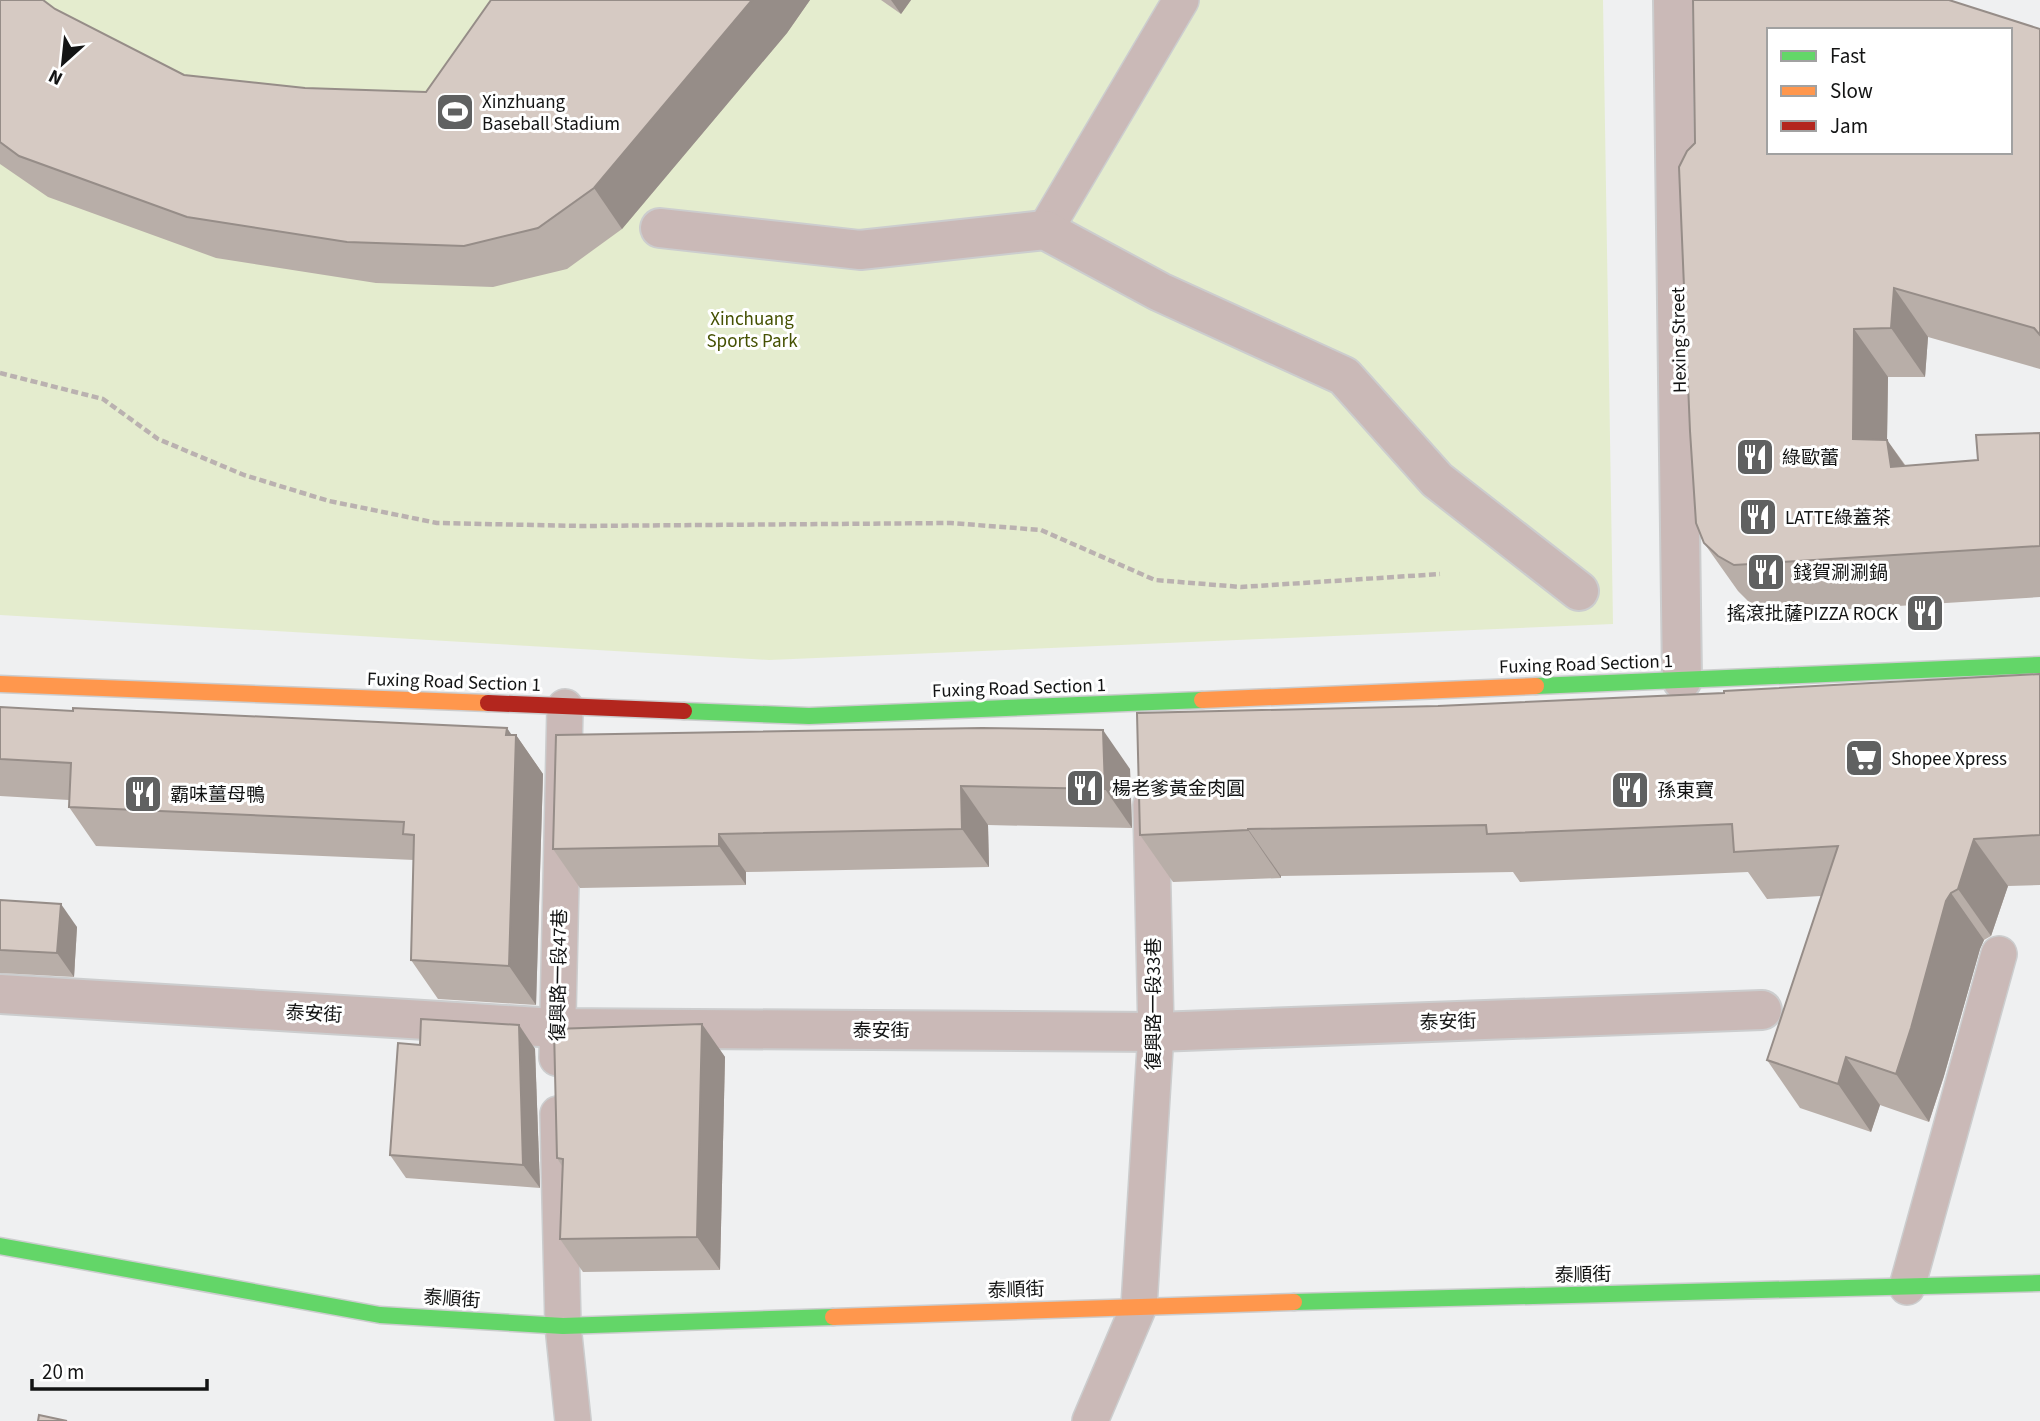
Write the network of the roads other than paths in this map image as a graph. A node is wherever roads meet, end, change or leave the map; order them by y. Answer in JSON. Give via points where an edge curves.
{"nodes":[{"id":1,"x":1181,"y":0,"type":"edge"},
{"id":2,"x":1673,"y":0,"type":"edge"},
{"id":3,"x":660,"y":228,"type":"dead end"},
{"id":4,"x":1045,"y":230,"type":"junction"},
{"id":5,"x":1579,"y":591,"type":"dead end"},
{"id":6,"x":2040,"y":665,"type":"edge"},
{"id":7,"x":1682,"y":680,"type":"junction"},
{"id":8,"x":0,"y":684,"type":"edge"},
{"id":9,"x":565,"y":707,"type":"junction"},
{"id":10,"x":1150,"y":769,"type":"edge"},
{"id":11,"x":1999,"y":954,"type":"dead end"},
{"id":12,"x":0,"y":995,"type":"edge"},
{"id":13,"x":1762,"y":1010,"type":"dead end"},
{"id":14,"x":556,"y":1028,"type":"junction"},
{"id":15,"x":1156,"y":1032,"type":"junction"},
{"id":16,"x":0,"y":1246,"type":"edge"},
{"id":17,"x":2040,"y":1283,"type":"edge"},
{"id":18,"x":1907,"y":1287,"type":"junction"},
{"id":19,"x":1139,"y":1306,"type":"junction"},
{"id":20,"x":564,"y":1326,"type":"junction"},
{"id":21,"x":573,"y":1421,"type":"edge"},
{"id":22,"x":1090,"y":1421,"type":"edge"}],
"edges":[{"from":1,"to":4,"type":"lane"},
{"from":2,"to":7,"type":"street","name":"Hexing Street"},
{"from":3,"to":4,"type":"street","via":[[860,250]]},
{"from":4,"to":5,"type":"street","via":[[1160,292],[1344,376],[1437,480]]},
{"from":6,"to":7,"type":"street","name":"Fuxing Road Section 1"},
{"from":7,"to":9,"type":"street","name":"Fuxing Road Section 1","via":[[1149,715],[809,716]]},
{"from":8,"to":9,"type":"street","name":"Fuxing Road Section 1"},
{"from":9,"to":14,"type":"lane","name":"復興路一段47巷"},
{"from":10,"to":15,"type":"lane","name":"復興路一段33巷"},
{"from":11,"to":18,"type":"lane"},
{"from":12,"to":14,"type":"street","name":"泰安街"},
{"from":13,"to":15,"type":"street","name":"泰安街"},
{"from":14,"to":15,"type":"street","name":"泰安街"},
{"from":14,"to":20,"type":"lane","name":"復興路一段47巷"},
{"from":15,"to":19,"type":"lane","name":"復興路一段33巷"},
{"from":16,"to":20,"type":"street","name":"泰順街","via":[[380,1315]]},
{"from":17,"to":18,"type":"street","name":"泰順街"},
{"from":18,"to":19,"type":"street","name":"泰順街"},
{"from":19,"to":20,"type":"street","name":"泰順街"},
{"from":19,"to":22,"type":"lane","name":"復興路一段33巷"},
{"from":20,"to":21,"type":"lane","name":"復興路一段47巷"}]}
